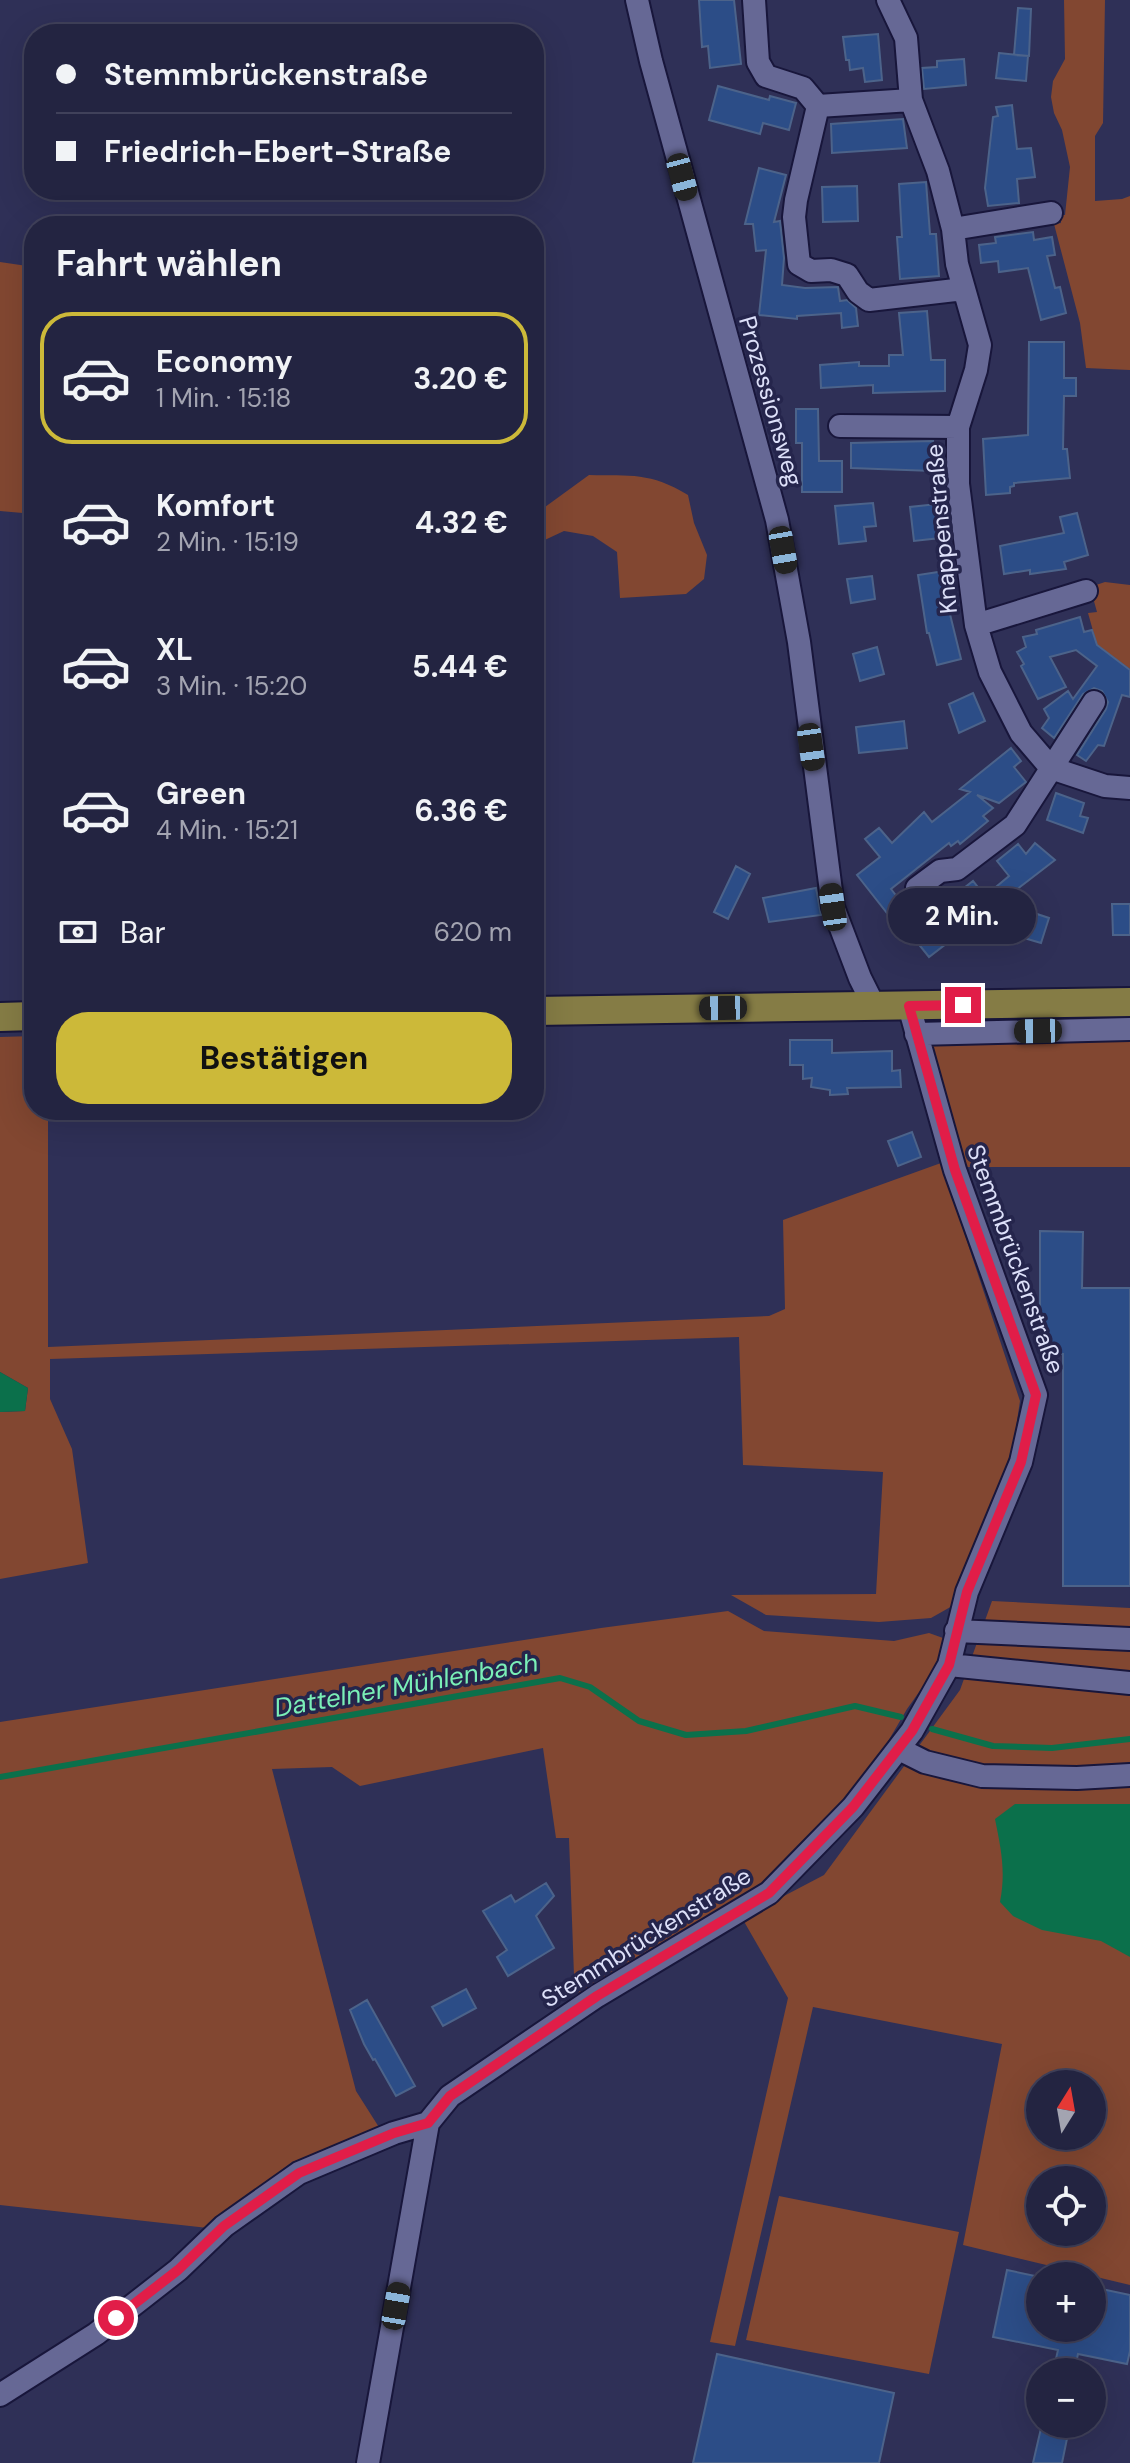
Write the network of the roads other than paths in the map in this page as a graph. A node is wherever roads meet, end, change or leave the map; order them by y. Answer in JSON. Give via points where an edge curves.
{"nodes":[{"id":1,"x":637,"y":0,"type":"edge"},
{"id":2,"x":754,"y":0,"type":"edge"},
{"id":3,"x":888,"y":0,"type":"edge"},
{"id":4,"x":911,"y":100,"type":"junction"},
{"id":5,"x":818,"y":106,"type":"junction"},
{"id":6,"x":1051,"y":213,"type":"dead end"},
{"id":7,"x":953,"y":229,"type":"junction"},
{"id":8,"x":964,"y":289,"type":"junction"},
{"id":9,"x":840,"y":426,"type":"dead end"},
{"id":10,"x":958,"y":427,"type":"junction"},
{"id":11,"x":1086,"y":591,"type":"dead end"},
{"id":12,"x":976,"y":625,"type":"junction"},
{"id":13,"x":1094,"y":702,"type":"dead end"},
{"id":14,"x":1051,"y":768,"type":"junction"},
{"id":15,"x":1130,"y":788,"type":"edge"},
{"id":16,"x":917,"y":888,"type":"dead end"},
{"id":17,"x":1130,"y":1002,"type":"edge"},
{"id":18,"x":874,"y":1006,"type":"junction"},
{"id":19,"x":909,"y":1006,"type":"junction"},
{"id":20,"x":544,"y":1011,"type":"edge"},
{"id":21,"x":24,"y":1016,"type":"edge"},
{"id":22,"x":0,"y":1017,"type":"edge"},
{"id":23,"x":1130,"y":1029,"type":"edge"},
{"id":24,"x":916,"y":1034,"type":"junction"},
{"id":25,"x":956,"y":1631,"type":"junction"},
{"id":26,"x":1130,"y":1639,"type":"edge"},
{"id":27,"x":949,"y":1665,"type":"junction"},
{"id":28,"x":1130,"y":1683,"type":"edge"},
{"id":29,"x":899,"y":1749,"type":"junction"},
{"id":30,"x":1130,"y":1775,"type":"edge"},
{"id":31,"x":428,"y":2123,"type":"junction"},
{"id":32,"x":0,"y":2395,"type":"edge"},
{"id":33,"x":368,"y":2463,"type":"edge"}],
"edges":[{"from":1,"to":18,"type":"street","name":"Prozessionsweg","via":[[777,520],[799,642],[833,907]]},
{"from":2,"to":5,"type":"street","via":[[758,62],[766,76],[803,88]]},
{"from":3,"to":4,"type":"street","name":"Knappenstraße","via":[[906,38]]},
{"from":4,"to":5,"type":"street"},
{"from":4,"to":7,"type":"street","name":"Knappenstraße"},
{"from":5,"to":8,"type":"street","via":[[796,200],[799,264],[811,271],[847,275],[869,300]]},
{"from":6,"to":7,"type":"street"},
{"from":7,"to":8,"type":"street","name":"Knappenstraße"},
{"from":8,"to":10,"type":"street","name":"Knappenstraße","via":[[980,345]]},
{"from":9,"to":10,"type":"street"},
{"from":10,"to":12,"type":"street","name":"Knappenstraße","via":[[958,484]]},
{"from":11,"to":12,"type":"street","name":"Knappenstraße"},
{"from":12,"to":14,"type":"street","name":"Knappenstraße","via":[[990,672],[1021,733]]},
{"from":13,"to":14,"type":"street"},
{"from":14,"to":15,"type":"street","via":[[1105,786]]},
{"from":14,"to":16,"type":"street","via":[[1015,825],[957,869],[940,871]]},
{"from":17,"to":19,"type":"main road"},
{"from":18,"to":19,"type":"main road"},
{"from":18,"to":20,"type":"main road"},
{"from":19,"to":24,"type":"street"},
{"from":21,"to":22,"type":"main road"},
{"from":23,"to":24,"type":"street"},
{"from":24,"to":25,"type":"street","name":"Stemmbrückenstraße","via":[[955,1170],[1036,1395],[1021,1462]]},
{"from":25,"to":26,"type":"street"},
{"from":25,"to":27,"type":"street","name":"Stemmbrückenstraße"},
{"from":27,"to":28,"type":"street"},
{"from":27,"to":29,"type":"street","name":"Stemmbrückenstraße"},
{"from":29,"to":30,"type":"street","via":[[925,1762],[982,1776]]},
{"from":29,"to":31,"type":"street","name":"Stemmbrückenstraße","via":[[853,1807],[769,1893],[597,1996],[450,2096]]},
{"from":31,"to":32,"type":"street","via":[[299,2173],[224,2226],[96,2334]]},
{"from":31,"to":33,"type":"street"}]}
